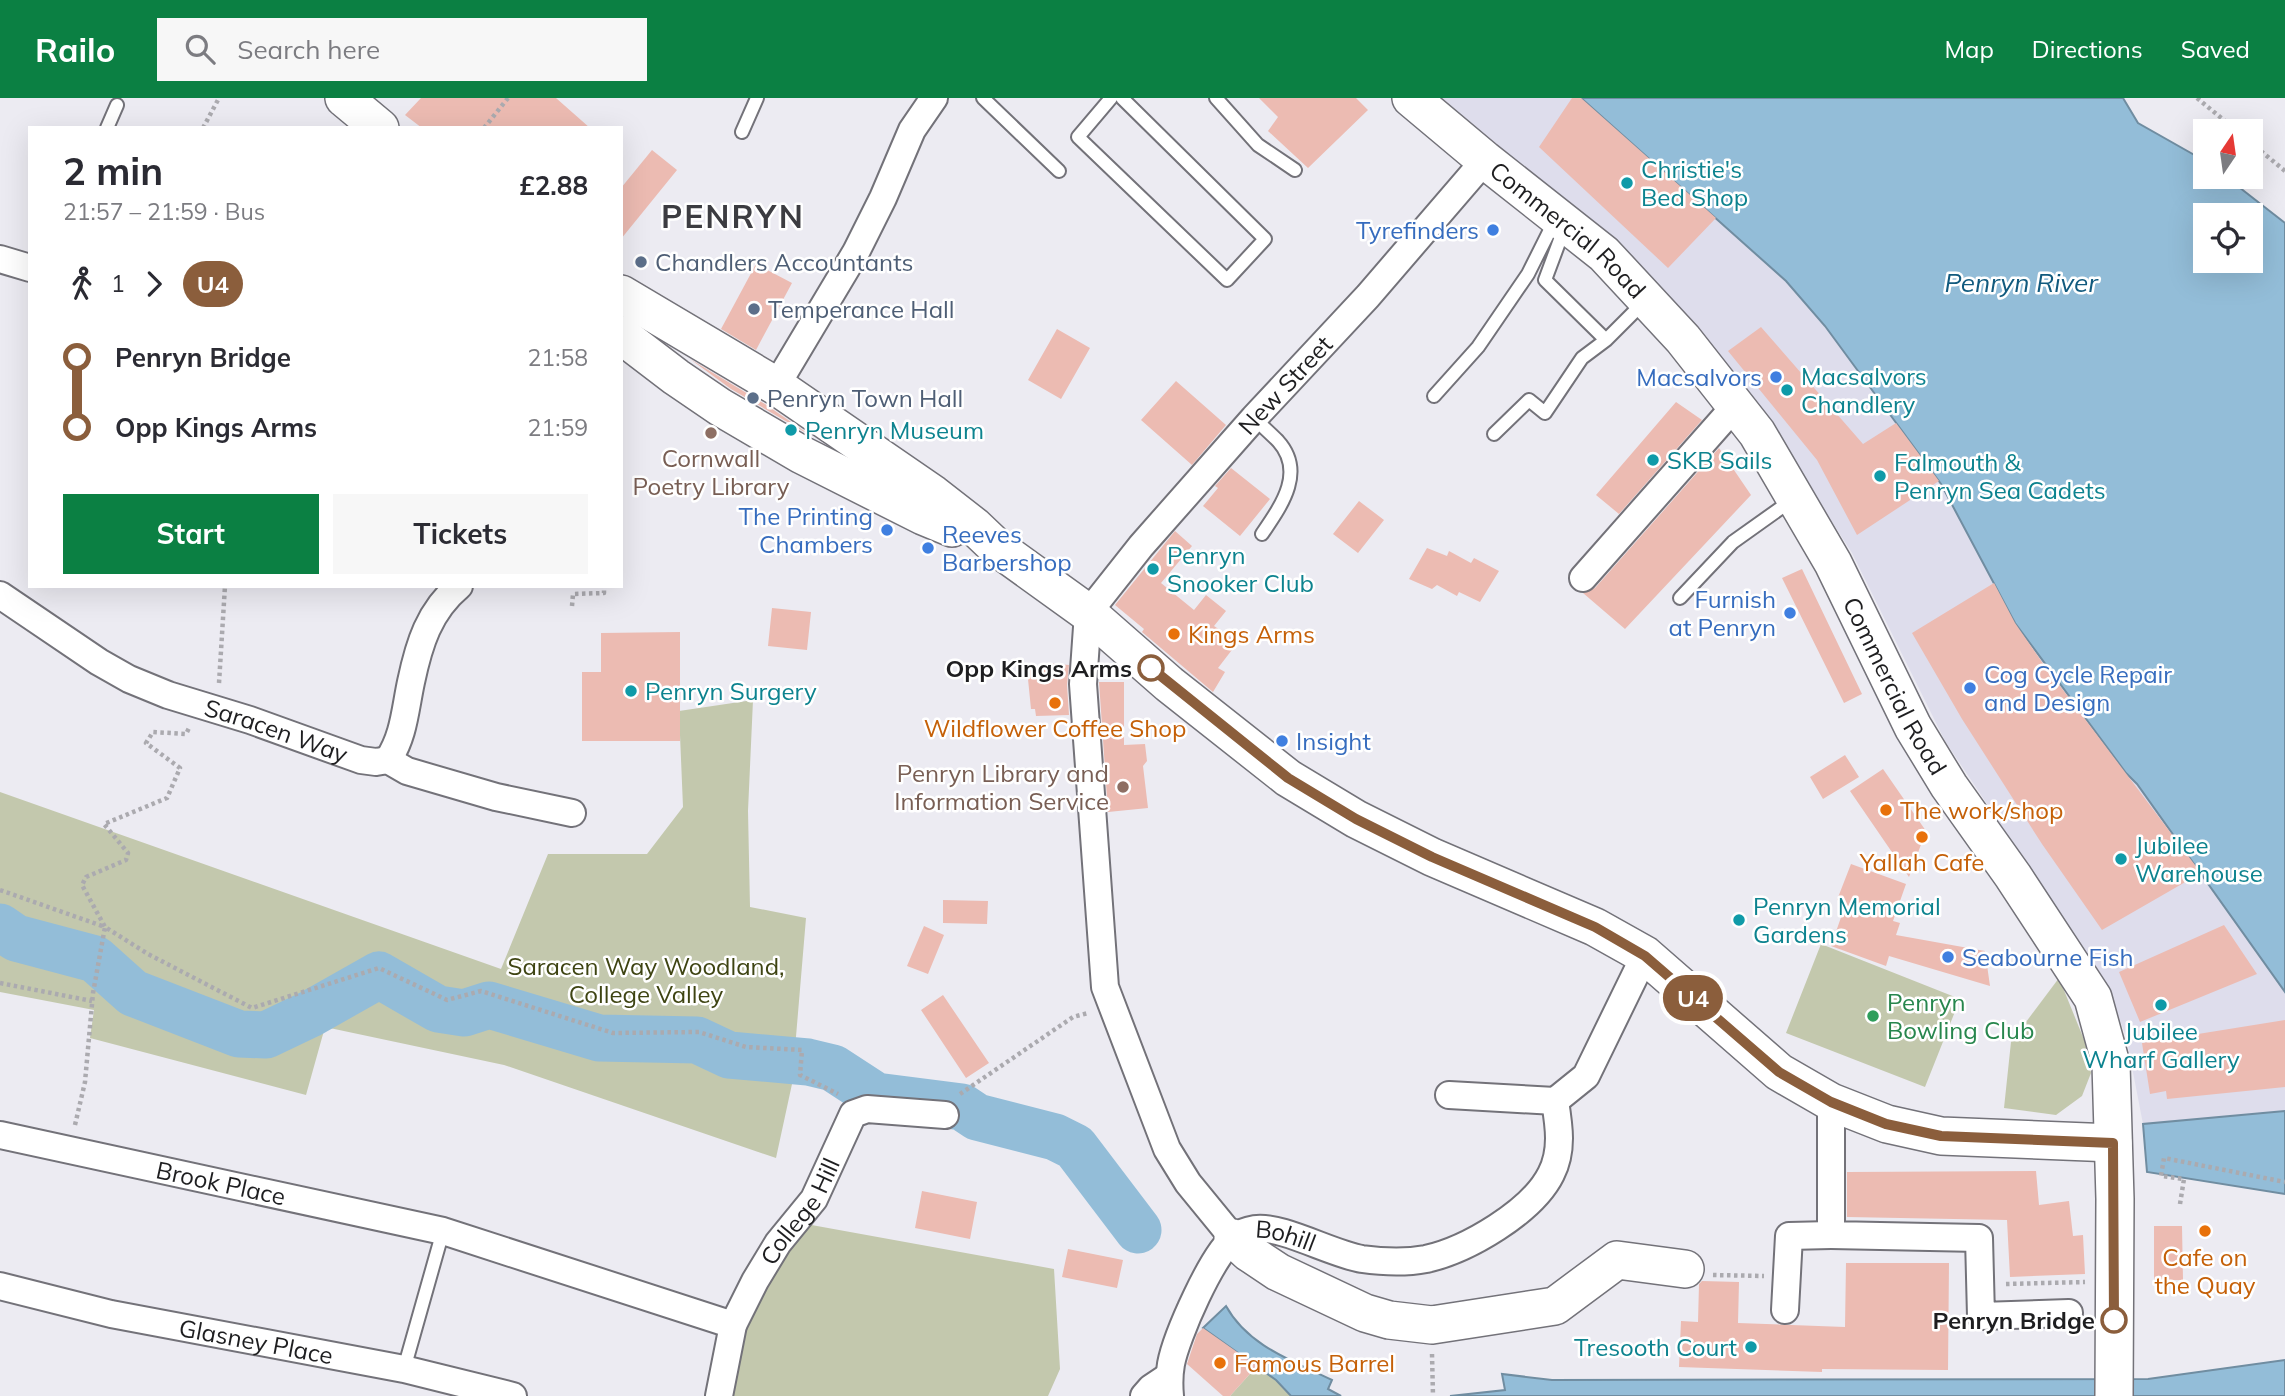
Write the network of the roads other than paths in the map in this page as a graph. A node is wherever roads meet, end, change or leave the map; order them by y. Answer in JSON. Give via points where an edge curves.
{"nodes":[{"id":1,"x":344,"y":98,"type":"edge"},
{"id":2,"x":757,"y":98,"type":"edge"},
{"id":3,"x":934,"y":98,"type":"edge"},
{"id":4,"x":983,"y":98,"type":"edge"},
{"id":5,"x":1111,"y":98,"type":"edge"},
{"id":6,"x":1122,"y":98,"type":"edge"},
{"id":7,"x":1216,"y":98,"type":"edge"},
{"id":8,"x":1410,"y":98,"type":"edge"},
{"id":9,"x":117,"y":105,"type":"dead end"},
{"id":10,"x":108,"y":126,"type":"edge"},
{"id":11,"x":378,"y":126,"type":"edge"},
{"id":12,"x":742,"y":132,"type":"dead end"},
{"id":13,"x":1485,"y":160,"type":"junction"},
{"id":14,"x":1295,"y":170,"type":"dead end"},
{"id":15,"x":1059,"y":171,"type":"dead end"},
{"id":16,"x":1561,"y":220,"type":"junction"},
{"id":17,"x":0,"y":259,"type":"edge"},
{"id":18,"x":28,"y":267,"type":"edge"},
{"id":19,"x":623,"y":295,"type":"edge"},
{"id":20,"x":1646,"y":300,"type":"junction"},
{"id":21,"x":623,"y":337,"type":"edge"},
{"id":22,"x":1606,"y":340,"type":"junction"},
{"id":23,"x":776,"y":386,"type":"junction"},
{"id":24,"x":1434,"y":396,"type":"dead end"},
{"id":25,"x":1736,"y":405,"type":"junction"},
{"id":26,"x":1254,"y":418,"type":"junction"},
{"id":27,"x":1494,"y":434,"type":"dead end"},
{"id":28,"x":1795,"y":498,"type":"junction"},
{"id":29,"x":1262,"y":534,"type":"dead end"},
{"id":30,"x":995,"y":546,"type":"junction"},
{"id":31,"x":1583,"y":578,"type":"dead end"},
{"id":32,"x":458,"y":588,"type":"edge"},
{"id":33,"x":0,"y":595,"type":"edge"},
{"id":34,"x":1680,"y":598,"type":"dead end"},
{"id":35,"x":1088,"y":613,"type":"junction"},
{"id":36,"x":388,"y":760,"type":"junction"},
{"id":37,"x":572,"y":813,"type":"dead end"},
{"id":38,"x":1645,"y":956,"type":"junction"},
{"id":39,"x":1449,"y":1095,"type":"dead end"},
{"id":40,"x":1555,"y":1101,"type":"junction"},
{"id":41,"x":1831,"y":1102,"type":"junction"},
{"id":42,"x":951,"y":1106,"type":"road end"},
{"id":43,"x":0,"y":1135,"type":"edge"},
{"id":44,"x":2113,"y":1143,"type":"junction"},
{"id":45,"x":443,"y":1231,"type":"junction"},
{"id":46,"x":1830,"y":1235,"type":"junction"},
{"id":47,"x":1233,"y":1238,"type":"junction"},
{"id":48,"x":1685,"y":1269,"type":"road end"},
{"id":49,"x":0,"y":1286,"type":"edge"},
{"id":50,"x":1785,"y":1310,"type":"dead end"},
{"id":51,"x":2069,"y":1313,"type":"dead end"},
{"id":52,"x":733,"y":1325,"type":"junction"},
{"id":53,"x":404,"y":1369,"type":"junction"},
{"id":54,"x":1170,"y":1386,"type":"edge"},
{"id":55,"x":513,"y":1396,"type":"edge"},
{"id":56,"x":719,"y":1396,"type":"edge"},
{"id":57,"x":1144,"y":1396,"type":"edge"},
{"id":58,"x":2114,"y":1396,"type":"edge"}],
"edges":[{"from":1,"to":11,"type":"street"},
{"from":2,"to":12,"type":"lane"},
{"from":3,"to":23,"type":"street","via":[[912,130],[856,252]]},
{"from":4,"to":15,"type":"lane"},
{"from":5,"to":6,"type":"lane","via":[[1078,137],[1227,280],[1265,239]]},
{"from":7,"to":14,"type":"lane","via":[[1258,145]]},
{"from":8,"to":13,"type":"street","name":"Commercial Road"},
{"from":9,"to":10,"type":"lane"},
{"from":13,"to":16,"type":"street","name":"Commercial Road"},
{"from":13,"to":26,"type":"street","name":"New Street","via":[[1368,296]]},
{"from":16,"to":20,"type":"street","name":"Commercial Road","via":[[1604,254]]},
{"from":16,"to":22,"type":"lane","via":[[1545,280]]},
{"from":16,"to":24,"type":"lane","via":[[1478,347]]},
{"from":17,"to":18,"type":"street"},
{"from":19,"to":23,"type":"street"},
{"from":20,"to":22,"type":"lane"},
{"from":20,"to":25,"type":"street","name":"Commercial Road"},
{"from":21,"to":30,"type":"street","via":[[720,407],[802,455],[923,516]]},
{"from":22,"to":27,"type":"lane","via":[[1582,358],[1545,413],[1529,400]]},
{"from":23,"to":30,"type":"street","via":[[933,494]]},
{"from":25,"to":28,"type":"street","name":"Commercial Road"},
{"from":25,"to":31,"type":"street"},
{"from":26,"to":29,"type":"lane","via":[[1279,442],[1291,473],[1289,489]]},
{"from":26,"to":35,"type":"street","name":"New Street"},
{"from":28,"to":34,"type":"lane","via":[[1733,542]]},
{"from":28,"to":44,"type":"street","name":"Commercial Road","via":[[1833,563],[1913,727],[2093,998],[2111,1064]]},
{"from":30,"to":35,"type":"street"},
{"from":32,"to":36,"type":"street","via":[[432,617],[424,636],[398,746]]},
{"from":33,"to":36,"type":"street","name":"Saracen Way","via":[[130,679],[360,760]]},
{"from":35,"to":38,"type":"street","via":[[1288,778],[1367,825],[1595,927]]},
{"from":35,"to":47,"type":"street","via":[[1083,684],[1105,987],[1167,1149]]},
{"from":36,"to":37,"type":"street","name":"Saracen Way","via":[[407,771],[496,797]]},
{"from":38,"to":40,"type":"street","via":[[1586,1076]]},
{"from":38,"to":41,"type":"street","via":[[1779,1072]]},
{"from":39,"to":40,"type":"street"},
{"from":40,"to":47,"type":"street","name":"Bohill","via":[[1559,1128],[1556,1160],[1538,1194],[1476,1239],[1446,1253],[1387,1262],[1346,1256],[1275,1230],[1254,1229]]},
{"from":41,"to":44,"type":"street","via":[[1886,1124],[1941,1136]]},
{"from":41,"to":46,"type":"street"},
{"from":42,"to":52,"type":"street","name":"College Hill","via":[[867,1109],[853,1114],[814,1199],[778,1242]]},
{"from":43,"to":45,"type":"street","name":"Brook Place"},
{"from":44,"to":58,"type":"street","name":"Commercial Road"},
{"from":45,"to":52,"type":"street","name":"Brook Place"},
{"from":45,"to":53,"type":"lane"},
{"from":46,"to":50,"type":"street","via":[[1789,1236]]},
{"from":46,"to":51,"type":"street","via":[[1979,1238],[1981,1316]]},
{"from":47,"to":48,"type":"street","name":"Bohill","via":[[1278,1272],[1364,1313],[1432,1325],[1555,1306],[1617,1260]]},
{"from":47,"to":54,"type":"street","via":[[1188,1315],[1176,1345]]},
{"from":49,"to":53,"type":"street","name":"Glasney Place","via":[[111,1314]]},
{"from":52,"to":56,"type":"street","name":"College Hill"},
{"from":53,"to":55,"type":"street","name":"Glasney Place"},
{"from":54,"to":57,"type":"street","via":[[1151,1388]]}]}
